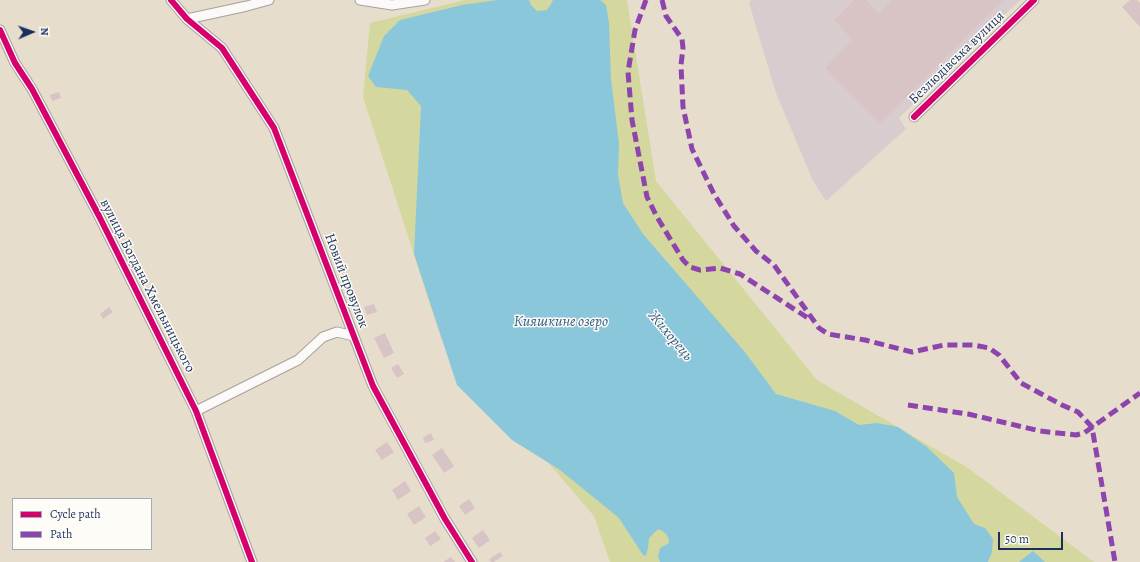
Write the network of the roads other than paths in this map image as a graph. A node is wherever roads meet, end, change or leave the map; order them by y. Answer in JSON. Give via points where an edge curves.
{"nodes":[{"id":1,"x":171,"y":0,"type":"edge"},
{"id":2,"x":269,"y":0,"type":"edge"},
{"id":3,"x":360,"y":0,"type":"edge"},
{"id":4,"x":425,"y":0,"type":"edge"},
{"id":5,"x":1034,"y":0,"type":"edge"},
{"id":6,"x":187,"y":20,"type":"junction"},
{"id":7,"x":0,"y":30,"type":"edge"},
{"id":8,"x":914,"y":117,"type":"dead end"},
{"id":9,"x":354,"y":336,"type":"junction"},
{"id":10,"x":196,"y":411,"type":"junction"},
{"id":11,"x":252,"y":562,"type":"edge"},
{"id":12,"x":472,"y":562,"type":"edge"}],
"edges":[{"from":1,"to":6,"type":"street","name":"Новий провулок"},
{"from":2,"to":6,"type":"street"},
{"from":3,"to":4,"type":"street","via":[[392,5]]},
{"from":5,"to":8,"type":"street","name":"Безлюдівська вулиця"},
{"from":6,"to":9,"type":"street","name":"Новий провулок","via":[[222,48],[274,128]]},
{"from":7,"to":10,"type":"street","name":"вулиця Богдана Хмельницького","via":[[15,63],[32,89],[99,216]]},
{"from":9,"to":10,"type":"street","via":[[337,332],[324,337],[298,360]]},
{"from":9,"to":12,"type":"street","name":"Новий провулок","via":[[373,386],[445,519]]},
{"from":10,"to":11,"type":"street","name":"вулиця Богдана Хмельницького"}]}
